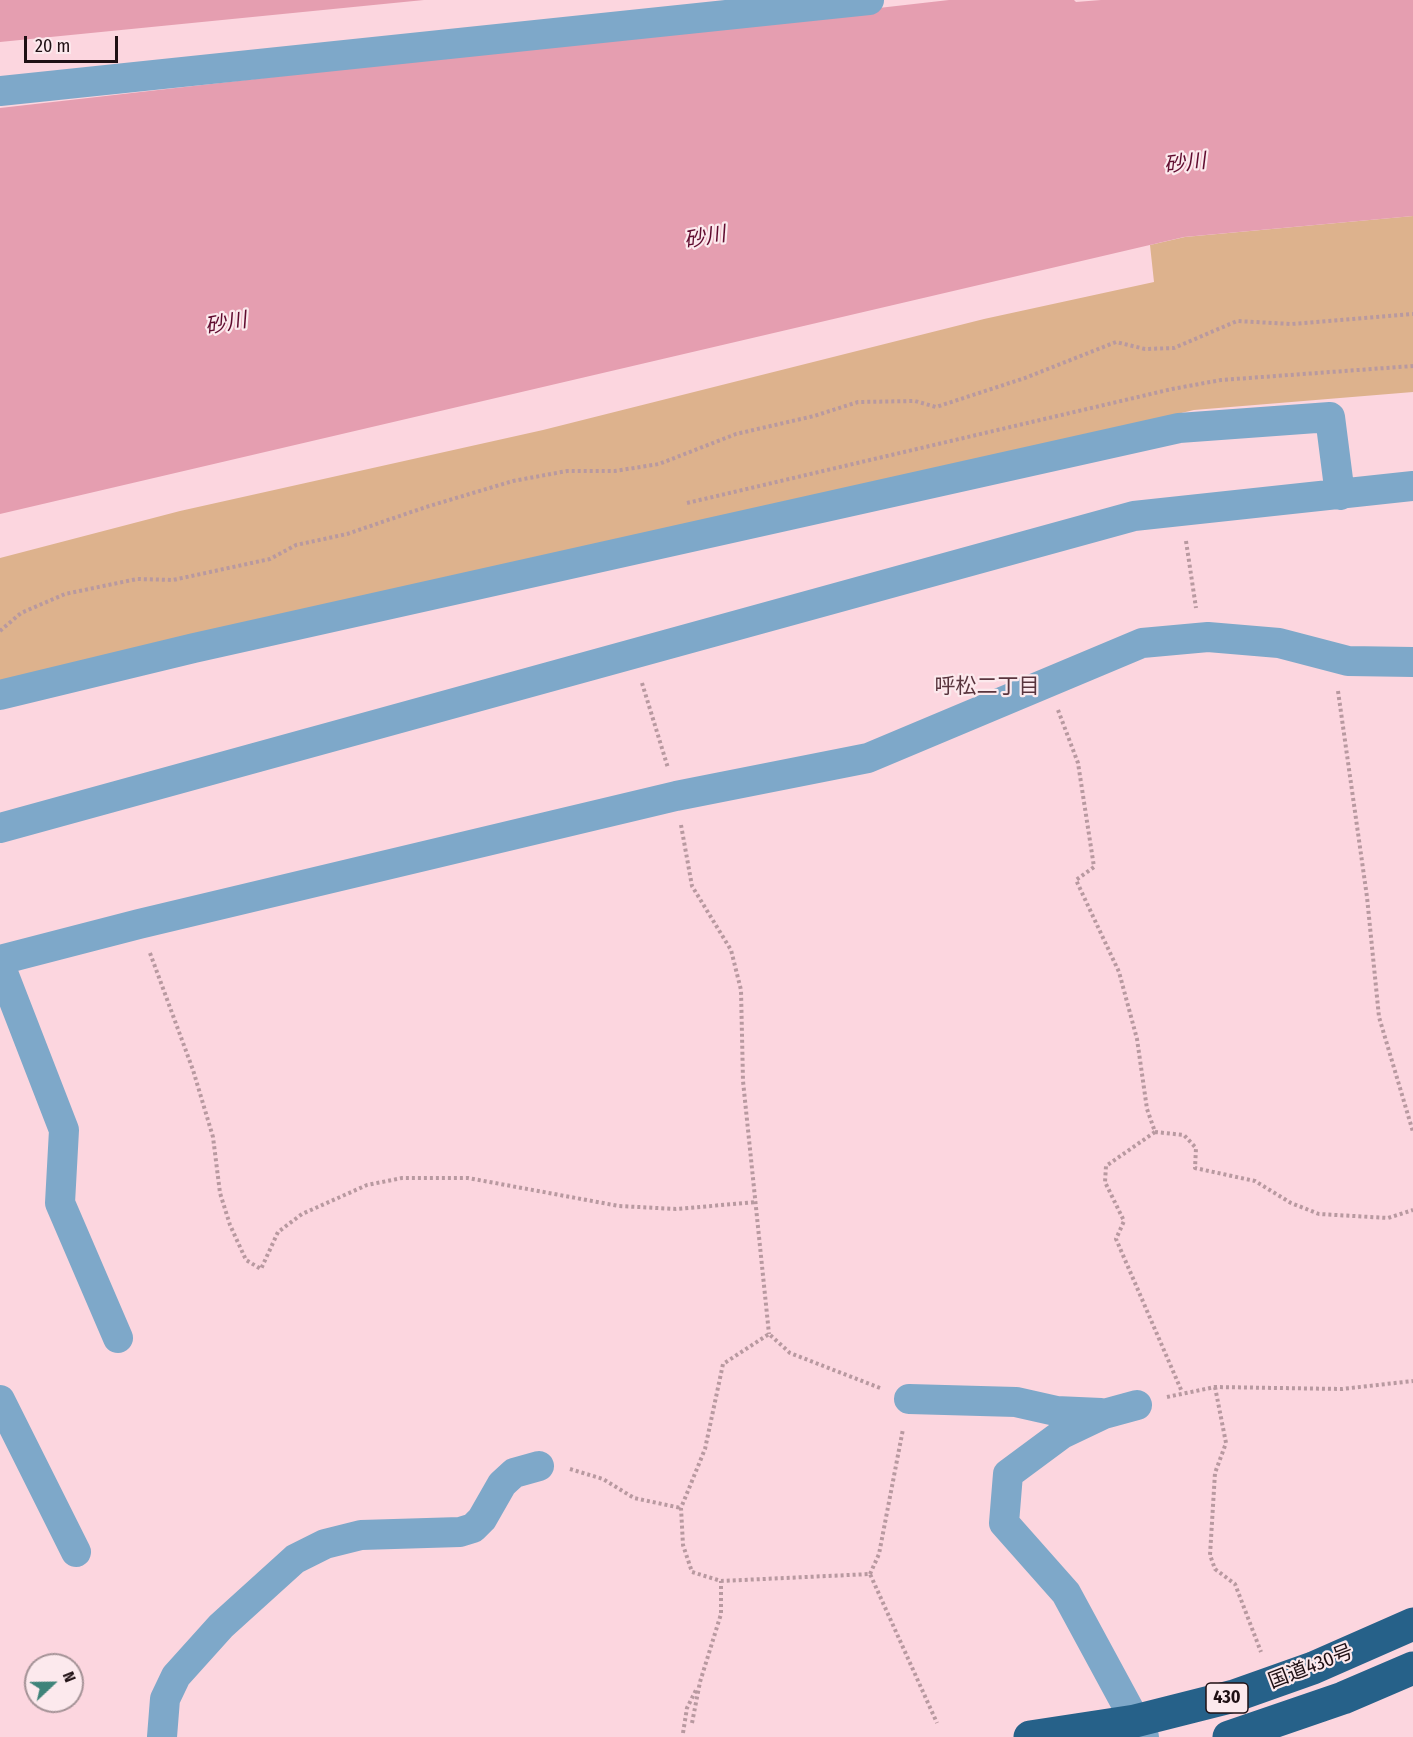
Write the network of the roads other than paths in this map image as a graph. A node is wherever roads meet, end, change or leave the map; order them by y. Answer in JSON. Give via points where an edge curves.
{"nodes":[{"id":1,"x":869,"y":0,"type":"edge"},
{"id":2,"x":0,"y":91,"type":"edge"},
{"id":3,"x":1413,"y":486,"type":"edge"},
{"id":4,"x":1340,"y":495,"type":"junction"},
{"id":5,"x":1413,"y":662,"type":"edge"},
{"id":6,"x":0,"y":695,"type":"edge"},
{"id":7,"x":0,"y":828,"type":"edge"},
{"id":8,"x":0,"y":960,"type":"edge"},
{"id":9,"x":0,"y":965,"type":"edge"},
{"id":10,"x":118,"y":1338,"type":"dead end"},
{"id":11,"x":909,"y":1399,"type":"road end"},
{"id":12,"x":0,"y":1400,"type":"edge"},
{"id":13,"x":1137,"y":1405,"type":"road end"},
{"id":14,"x":1104,"y":1414,"type":"junction"},
{"id":15,"x":539,"y":1466,"type":"road end"},
{"id":16,"x":76,"y":1552,"type":"dead end"},
{"id":17,"x":1413,"y":1624,"type":"edge"},
{"id":18,"x":1413,"y":1668,"type":"edge"},
{"id":19,"x":1140,"y":1729,"type":"edge"},
{"id":20,"x":162,"y":1737,"type":"edge"},
{"id":21,"x":1030,"y":1737,"type":"edge"},
{"id":22,"x":1229,"y":1737,"type":"edge"}],
"edges":[{"from":1,"to":2,"type":"street"},
{"from":3,"to":4,"type":"street"},
{"from":4,"to":6,"type":"street","via":[[1330,417],[1179,428]]},
{"from":4,"to":7,"type":"street","via":[[1134,516]]},
{"from":5,"to":8,"type":"street","via":[[1348,661],[1279,643],[1200,637],[1142,643],[868,758],[676,796]]},
{"from":9,"to":10,"type":"street","via":[[64,1130],[60,1203]]},
{"from":11,"to":14,"type":"street","via":[[1016,1402],[1056,1411]]},
{"from":12,"to":16,"type":"street"},
{"from":13,"to":14,"type":"street"},
{"from":14,"to":19,"type":"street","via":[[1062,1434],[1008,1474],[1004,1523],[1066,1593]]},
{"from":15,"to":20,"type":"street","via":[[514,1473],[502,1484],[473,1528],[460,1532],[361,1535],[325,1544],[295,1559],[220,1626],[176,1676],[165,1699]]},
{"from":17,"to":19,"type":"highway","name":"国道430号","number":"430","via":[[1273,1682]]},
{"from":18,"to":22,"type":"highway","name":"国道430号","number":"430","via":[[1343,1698]]},
{"from":19,"to":21,"type":"highway","name":"国道430号","number":"430"}]}
